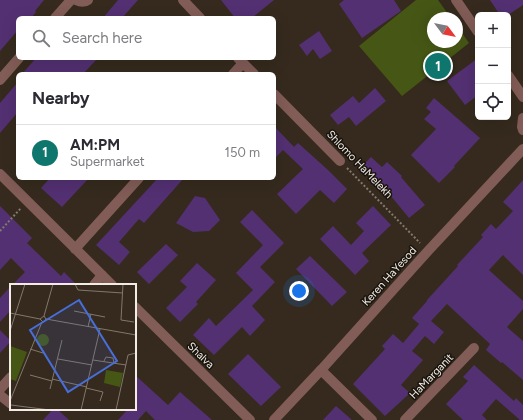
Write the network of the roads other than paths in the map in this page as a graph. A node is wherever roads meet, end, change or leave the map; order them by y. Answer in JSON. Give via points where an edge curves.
{"nodes":[{"id":1,"x":71,"y":0,"type":"edge"},
{"id":2,"x":76,"y":0,"type":"edge"},
{"id":3,"x":88,"y":0,"type":"edge"},
{"id":4,"x":183,"y":0,"type":"edge"},
{"id":5,"x":456,"y":0,"type":"edge"},
{"id":6,"x":57,"y":16,"type":"edge"},
{"id":7,"x":198,"y":16,"type":"edge"},
{"id":8,"x":475,"y":28,"type":"edge"},
{"id":9,"x":17,"y":60,"type":"edge"},
{"id":10,"x":241,"y":61,"type":"edge"},
{"id":11,"x":234,"y":72,"type":"edge"},
{"id":12,"x":252,"y":72,"type":"edge"},
{"id":13,"x":511,"y":79,"type":"edge"},
{"id":14,"x":0,"y":80,"type":"edge"},
{"id":15,"x":276,"y":96,"type":"edge"},
{"id":16,"x":523,"y":97,"type":"edge"},
{"id":17,"x":523,"y":118,"type":"edge"},
{"id":18,"x":523,"y":130,"type":"edge"},
{"id":19,"x":523,"y":149,"type":"edge"},
{"id":20,"x":340,"y":161,"type":"road end"},
{"id":21,"x":0,"y":174,"type":"edge"},
{"id":22,"x":137,"y":180,"type":"edge"},
{"id":23,"x":76,"y":249,"type":"junction"},
{"id":24,"x":102,"y":276,"type":"junction"},
{"id":25,"x":95,"y":284,"type":"edge"},
{"id":26,"x":111,"y":284,"type":"edge"},
{"id":27,"x":136,"y":308,"type":"edge"},
{"id":28,"x":474,"y":348,"type":"dead end"},
{"id":29,"x":321,"y":370,"type":"junction"},
{"id":30,"x":10,"y":378,"type":"edge"},
{"id":31,"x":0,"y":389,"type":"edge"},
{"id":32,"x":0,"y":395,"type":"edge"},
{"id":33,"x":10,"y":403,"type":"edge"},
{"id":34,"x":250,"y":420,"type":"edge"},
{"id":35,"x":274,"y":420,"type":"edge"},
{"id":36,"x":372,"y":420,"type":"edge"},
{"id":37,"x":405,"y":420,"type":"edge"}],
"edges":[{"from":1,"to":6,"type":"street"},
{"from":2,"to":3,"type":"street"},
{"from":4,"to":7,"type":"street"},
{"from":5,"to":8,"type":"street"},
{"from":9,"to":14,"type":"street"},
{"from":10,"to":11,"type":"street"},
{"from":10,"to":12,"type":"street"},
{"from":13,"to":16,"type":"street"},
{"from":15,"to":20,"type":"street","name":"Shlomo HaMelekh"},
{"from":17,"to":18,"type":"street"},
{"from":19,"to":29,"type":"street","name":"Keren HaYesod"},
{"from":21,"to":23,"type":"street"},
{"from":22,"to":23,"type":"street"},
{"from":23,"to":24,"type":"street"},
{"from":24,"to":25,"type":"street"},
{"from":24,"to":26,"type":"street"},
{"from":27,"to":34,"type":"street","name":"Shalva"},
{"from":28,"to":37,"type":"street","name":"HaMarganit"},
{"from":29,"to":35,"type":"street","name":"Keren HaYesod"},
{"from":29,"to":36,"type":"street"},
{"from":30,"to":31,"type":"street"},
{"from":32,"to":33,"type":"street"}]}
